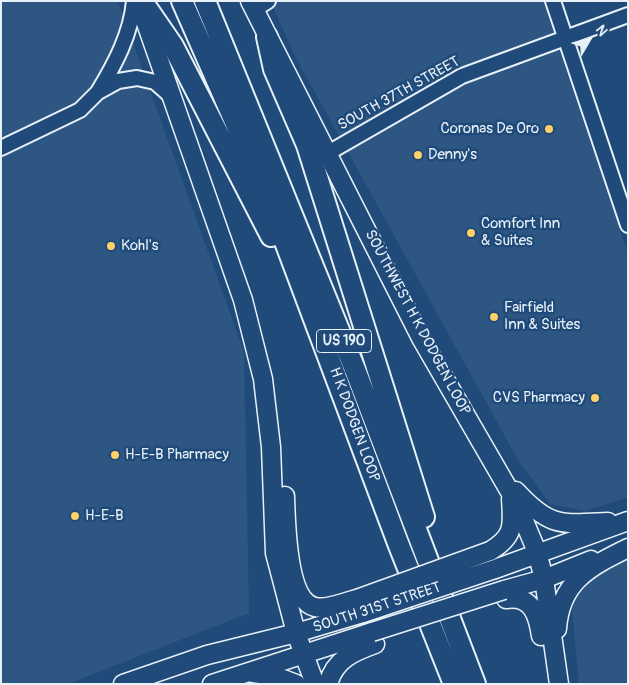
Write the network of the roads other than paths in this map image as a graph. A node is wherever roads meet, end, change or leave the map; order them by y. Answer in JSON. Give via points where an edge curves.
{"nodes":[{"id":1,"x":134,"y":1,"type":"edge"},
{"id":2,"x":140,"y":1,"type":"edge"},
{"id":3,"x":182,"y":1,"type":"edge"},
{"id":4,"x":205,"y":1,"type":"edge"},
{"id":5,"x":553,"y":1,"type":"edge"},
{"id":6,"x":257,"y":4,"type":"edge"},
{"id":7,"x":628,"y":15,"type":"edge"},
{"id":8,"x":267,"y":37,"type":"junction"},
{"id":9,"x":565,"y":38,"type":"junction"},
{"id":10,"x":98,"y":92,"type":"junction"},
{"id":11,"x":174,"y":98,"type":"junction"},
{"id":12,"x":1,"y":148,"type":"edge"},
{"id":13,"x":328,"y":153,"type":"junction"},
{"id":14,"x":628,"y":225,"type":"edge"},
{"id":15,"x":344,"y":397,"type":"junction"},
{"id":16,"x":268,"y":421,"type":"junction"},
{"id":17,"x":508,"y":486,"type":"junction"},
{"id":18,"x":627,"y":521,"type":"edge"},
{"id":19,"x":398,"y":543,"type":"junction"},
{"id":20,"x":628,"y":547,"type":"edge"},
{"id":21,"x":537,"y":552,"type":"junction"},
{"id":22,"x":544,"y":579,"type":"junction"},
{"id":23,"x":505,"y":595,"type":"junction"},
{"id":24,"x":360,"y":606,"type":"junction"},
{"id":25,"x":296,"y":634,"type":"junction"},
{"id":26,"x":374,"y":638,"type":"junction"},
{"id":27,"x":304,"y":656,"type":"junction"},
{"id":28,"x":555,"y":660,"type":"junction"},
{"id":29,"x":243,"y":672,"type":"junction"},
{"id":30,"x":123,"y":684,"type":"edge"},
{"id":31,"x":212,"y":684,"type":"edge"},
{"id":32,"x":296,"y":684,"type":"edge"},
{"id":33,"x":315,"y":684,"type":"edge"},
{"id":34,"x":328,"y":684,"type":"edge"},
{"id":35,"x":443,"y":684,"type":"edge"},
{"id":36,"x":454,"y":684,"type":"edge"},
{"id":37,"x":475,"y":684,"type":"edge"},
{"id":38,"x":483,"y":684,"type":"edge"},
{"id":39,"x":546,"y":684,"type":"edge"},
{"id":40,"x":559,"y":684,"type":"edge"}],
"edges":[{"from":1,"to":10,"type":"street","via":[[132,18],[120,51]]},
{"from":2,"to":11,"type":"main road"},
{"from":2,"to":15,"type":"highway","via":[[173,46],[268,231]]},
{"from":3,"to":15,"type":"highway","name":"H K DODGEN LOOP","number":"US 190","via":[[268,200]]},
{"from":4,"to":37,"type":"highway","name":"H K DODGEN LOOP","number":"US 190","via":[[356,372]]},
{"from":5,"to":9,"type":"street"},
{"from":6,"to":8,"type":"main road","name":"SOUTHWEST H K DODGEN LOOP"},
{"from":7,"to":9,"type":"street","name":"SOUTH 37TH STREET"},
{"from":8,"to":13,"type":"main road","name":"SOUTHWEST H K DODGEN LOOP"},
{"from":8,"to":38,"type":"highway","via":[[274,69],[307,145],[436,556]]},
{"from":9,"to":13,"type":"street","name":"SOUTH 37TH STREET","via":[[462,76]]},
{"from":9,"to":14,"type":"street"},
{"from":10,"to":11,"type":"street","via":[[118,81],[137,78],[154,82]]},
{"from":10,"to":12,"type":"street","via":[[80,110]]},
{"from":11,"to":16,"type":"main road","via":[[243,300],[263,379]]},
{"from":13,"to":17,"type":"main road","name":"SOUTHWEST H K DODGEN LOOP","via":[[421,338]]},
{"from":15,"to":19,"type":"highway","name":"H K DODGEN LOOP","number":"US 190"},
{"from":16,"to":24,"type":"main road","via":[[283,456],[288,548],[297,590],[306,603],[316,607]]},
{"from":16,"to":25,"type":"main road","via":[[275,553]]},
{"from":17,"to":18,"type":"main road","via":[[539,515],[562,524]]},
{"from":17,"to":21,"type":"main road","name":"SOUTHWEST H K DODGEN LOOP"},
{"from":17,"to":24,"type":"main road","bridge":true,"via":[[512,529],[503,543]]},
{"from":18,"to":21,"type":"main road","name":"SOUTH 31ST STREET"},
{"from":19,"to":35,"type":"highway"},
{"from":19,"to":36,"type":"highway","name":"H K DODGEN LOOP","number":"US 190"},
{"from":20,"to":22,"type":"main road"},
{"from":20,"to":28,"type":"main road","via":[[580,575],[568,592],[558,610]]},
{"from":21,"to":22,"type":"main road","name":"SOUTHWEST H K DODGEN LOOP"},
{"from":21,"to":24,"type":"main road","name":"SOUTH 31ST STREET","bridge":true,"via":[[495,570]]},
{"from":22,"to":23,"type":"main road"},
{"from":22,"to":28,"type":"main road","name":"SOUTHWEST H K DODGEN LOOP"},
{"from":23,"to":26,"type":"main road"},
{"from":23,"to":39,"type":"main road","via":[[522,600],[538,615]]},
{"from":24,"to":25,"type":"main road","name":"SOUTH 31ST STREET"},
{"from":25,"to":27,"type":"main road"},
{"from":25,"to":30,"type":"main road","name":"SOUTH 31ST STREET","via":[[207,656]]},
{"from":26,"to":27,"type":"main road","name":"SOUTH 31ST STREET"},
{"from":26,"to":34,"type":"main road","via":[[339,662]]},
{"from":27,"to":29,"type":"main road","name":"SOUTH 31ST STREET"},
{"from":27,"to":33,"type":"main road"},
{"from":28,"to":40,"type":"main road","name":"SOUTHWEST H K DODGEN LOOP"},
{"from":29,"to":31,"type":"main road","name":"SOUTH 31ST STREET"},
{"from":29,"to":32,"type":"main road","via":[[275,676]]}]}
